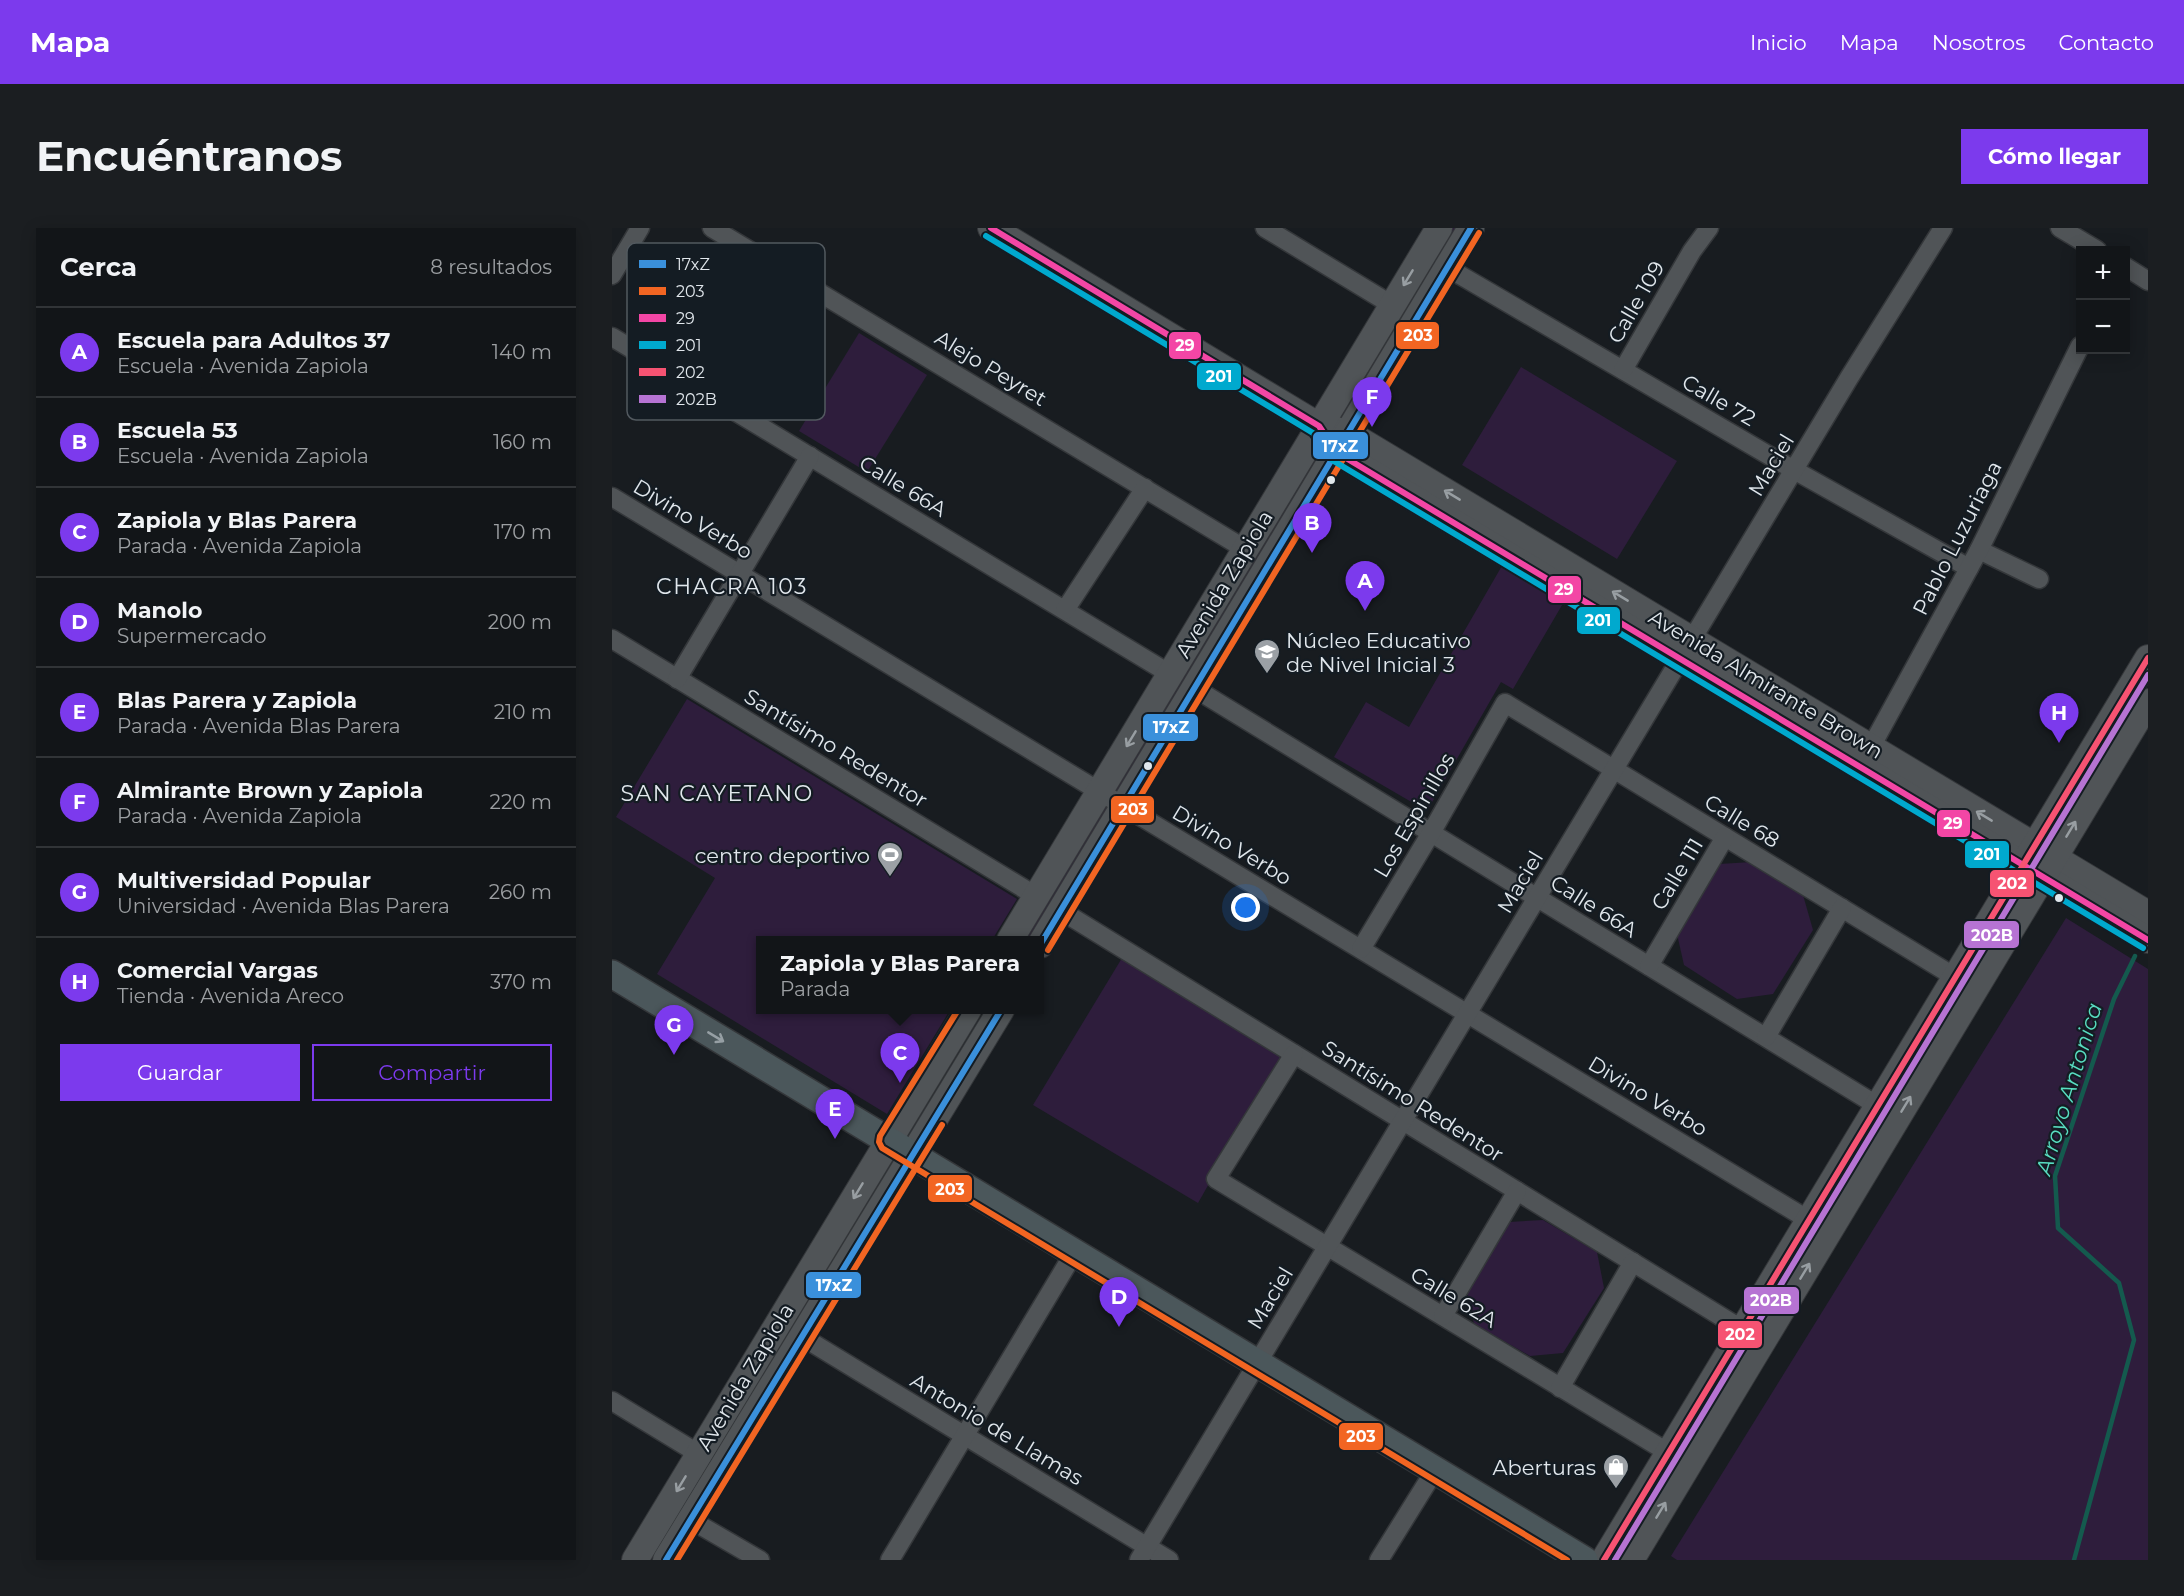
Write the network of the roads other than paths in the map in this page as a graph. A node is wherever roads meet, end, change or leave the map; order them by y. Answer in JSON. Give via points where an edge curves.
{"nodes":[{"id":1,"x":640,"y":228,"type":"edge"},
{"id":2,"x":712,"y":228,"type":"edge"},
{"id":3,"x":991,"y":228,"type":"edge"},
{"id":4,"x":1265,"y":228,"type":"edge"},
{"id":5,"x":1439,"y":228,"type":"edge"},
{"id":6,"x":1471,"y":228,"type":"edge"},
{"id":7,"x":1709,"y":228,"type":"edge"},
{"id":8,"x":1943,"y":228,"type":"edge"},
{"id":9,"x":2060,"y":228,"type":"edge"},
{"id":10,"x":631,"y":243,"type":"edge"},
{"id":11,"x":737,"y":243,"type":"edge"},
{"id":12,"x":2090,"y":246,"type":"edge"},
{"id":13,"x":627,"y":249,"type":"edge"},
{"id":14,"x":1448,"y":268,"type":"junction"},
{"id":15,"x":2130,"y":270,"type":"edge"},
{"id":16,"x":612,"y":274,"type":"edge"},
{"id":17,"x":2148,"y":281,"type":"edge"},
{"id":18,"x":825,"y":296,"type":"edge"},
{"id":19,"x":1392,"y":306,"type":"junction"},
{"id":20,"x":612,"y":337,"type":"edge"},
{"id":21,"x":627,"y":346,"type":"edge"},
{"id":22,"x":2076,"y":354,"type":"edge"},
{"id":23,"x":1623,"y":370,"type":"junction"},
{"id":24,"x":750,"y":420,"type":"edge"},
{"id":25,"x":1319,"y":426,"type":"junction"},
{"id":26,"x":1342,"y":442,"type":"junction"},
{"id":27,"x":810,"y":456,"type":"junction"},
{"id":28,"x":1794,"y":470,"type":"junction"},
{"id":29,"x":1145,"y":488,"type":"junction"},
{"id":30,"x":612,"y":497,"type":"edge"},
{"id":31,"x":1245,"y":549,"type":"junction"},
{"id":32,"x":1979,"y":550,"type":"junction"},
{"id":33,"x":1970,"y":567,"type":"junction"},
{"id":34,"x":740,"y":574,"type":"junction"},
{"id":35,"x":2039,"y":579,"type":"dead end"},
{"id":36,"x":1065,"y":610,"type":"junction"},
{"id":37,"x":612,"y":639,"type":"edge"},
{"id":38,"x":1686,"y":649,"type":"junction"},
{"id":39,"x":2148,"y":658,"type":"edge"},
{"id":40,"x":1170,"y":674,"type":"junction"},
{"id":41,"x":677,"y":679,"type":"junction"},
{"id":42,"x":1194,"y":688,"type":"junction"},
{"id":43,"x":2148,"y":702,"type":"edge"},
{"id":44,"x":1505,"y":703,"type":"joint"},
{"id":45,"x":1871,"y":747,"type":"junction"},
{"id":46,"x":1614,"y":769,"type":"junction"},
{"id":47,"x":1100,"y":791,"type":"junction"},
{"id":48,"x":1124,"y":806,"type":"junction"},
{"id":49,"x":1431,"y":833,"type":"junction"},
{"id":50,"x":1725,"y":837,"type":"junction"},
{"id":51,"x":2039,"y":861,"type":"junction"},
{"id":52,"x":1036,"y":896,"type":"junction"},
{"id":53,"x":1537,"y":897,"type":"junction"},
{"id":54,"x":1842,"y":908,"type":"junction"},
{"id":55,"x":1060,"y":910,"type":"junction"},
{"id":56,"x":2148,"y":914,"type":"edge"},
{"id":57,"x":1012,"y":936,"type":"edge"},
{"id":58,"x":1044,"y":938,"type":"edge"},
{"id":59,"x":2148,"y":940,"type":"edge"},
{"id":60,"x":1360,"y":949,"type":"junction"},
{"id":61,"x":1649,"y":966,"type":"junction"},
{"id":62,"x":612,"y":974,"type":"edge"},
{"id":63,"x":1956,"y":977,"type":"junction"},
{"id":64,"x":1467,"y":1013,"type":"junction"},
{"id":65,"x":966,"y":1014,"type":"edge"},
{"id":66,"x":998,"y":1014,"type":"edge"},
{"id":67,"x":1766,"y":1037,"type":"junction"},
{"id":68,"x":1294,"y":1054,"type":"junction"},
{"id":69,"x":1878,"y":1106,"type":"junction"},
{"id":70,"x":1403,"y":1120,"type":"junction"},
{"id":71,"x":888,"y":1141,"type":"junction"},
{"id":72,"x":912,"y":1156,"type":"junction"},
{"id":73,"x":1517,"y":1191,"type":"junction"},
{"id":74,"x":1819,"y":1226,"type":"junction"},
{"id":75,"x":1327,"y":1246,"type":"junction"},
{"id":76,"x":1074,"y":1253,"type":"junction"},
{"id":77,"x":1633,"y":1262,"type":"junction"},
{"id":78,"x":1443,"y":1316,"type":"junction"},
{"id":79,"x":1743,"y":1330,"type":"junction"},
{"id":80,"x":801,"y":1336,"type":"junction"},
{"id":81,"x":1257,"y":1363,"type":"junction"},
{"id":82,"x":1560,"y":1388,"type":"junction"},
{"id":83,"x":612,"y":1401,"type":"edge"},
{"id":84,"x":964,"y":1436,"type":"junction"},
{"id":85,"x":1669,"y":1453,"type":"junction"},
{"id":86,"x":699,"y":1454,"type":"junction"},
{"id":87,"x":1435,"y":1470,"type":"junction"},
{"id":88,"x":691,"y":1520,"type":"junction"},
{"id":89,"x":1143,"y":1553,"type":"edge"},
{"id":90,"x":635,"y":1560,"type":"edge"},
{"id":91,"x":666,"y":1560,"type":"edge"},
{"id":92,"x":760,"y":1560,"type":"edge"},
{"id":93,"x":890,"y":1560,"type":"edge"},
{"id":94,"x":1169,"y":1560,"type":"edge"},
{"id":95,"x":1379,"y":1560,"type":"edge"},
{"id":96,"x":1584,"y":1560,"type":"edge"},
{"id":97,"x":1604,"y":1560,"type":"edge"},
{"id":98,"x":1631,"y":1560,"type":"edge"}],
"edges":[{"from":1,"to":10,"type":"street"},
{"from":2,"to":11,"type":"street","name":"Alejo Peyret"},
{"from":3,"to":25,"type":"main road","name":"Avenida Almirante Brown"},
{"from":4,"to":19,"type":"street"},
{"from":5,"to":19,"type":"main road","name":"Avenida Zapiola","one_way":true},
{"from":6,"to":14,"type":"main road","name":"Avenida Zapiola"},
{"from":7,"to":23,"type":"street","name":"Calle 109"},
{"from":8,"to":28,"type":"street","name":"Maciel"},
{"from":9,"to":12,"type":"street"},
{"from":13,"to":16,"type":"street"},
{"from":14,"to":23,"type":"street","name":"Calle 72"},
{"from":14,"to":26,"type":"main road","name":"Avenida Zapiola"},
{"from":15,"to":17,"type":"street"},
{"from":18,"to":29,"type":"street","name":"Alejo Peyret"},
{"from":19,"to":25,"type":"main road","name":"Avenida Zapiola"},
{"from":20,"to":21,"type":"street","name":"Calle 66A"},
{"from":22,"to":32,"type":"street","name":"Pablo Luzuriaga"},
{"from":23,"to":28,"type":"street","name":"Calle 72"},
{"from":24,"to":27,"type":"street","name":"Calle 66A"},
{"from":25,"to":26,"type":"main road","name":"Avenida Almirante Brown"},
{"from":25,"to":31,"type":"main road","name":"Avenida Zapiola"},
{"from":26,"to":38,"type":"main road","name":"Avenida Almirante Brown"},
{"from":26,"to":42,"type":"main road","name":"Avenida Zapiola"},
{"from":27,"to":34,"type":"street"},
{"from":27,"to":36,"type":"street","name":"Calle 66A"},
{"from":28,"to":33,"type":"street","name":"Calle 72"},
{"from":28,"to":38,"type":"street","name":"Maciel"},
{"from":29,"to":31,"type":"street","name":"Alejo Peyret"},
{"from":29,"to":36,"type":"street"},
{"from":30,"to":34,"type":"street","name":"Divino Verbo"},
{"from":31,"to":40,"type":"main road","name":"Avenida Zapiola"},
{"from":32,"to":33,"type":"street","name":"Pablo Luzuriaga"},
{"from":32,"to":35,"type":"street"},
{"from":33,"to":45,"type":"street","name":"Pablo Luzuriaga"},
{"from":34,"to":41,"type":"street"},
{"from":34,"to":47,"type":"street","name":"Divino Verbo"},
{"from":36,"to":40,"type":"street","name":"Calle 66A"},
{"from":37,"to":41,"type":"street","name":"Santísimo Redentor"},
{"from":38,"to":45,"type":"main road","name":"Avenida Almirante Brown"},
{"from":38,"to":46,"type":"street","name":"Maciel"},
{"from":38,"to":51,"type":"main road","name":"Avenida Almirante Brown"},
{"from":39,"to":51,"type":"main road"},
{"from":40,"to":47,"type":"main road","name":"Avenida Zapiola","one_way":true},
{"from":41,"to":52,"type":"street","name":"Santísimo Redentor"},
{"from":42,"to":48,"type":"main road","name":"Avenida Zapiola"},
{"from":42,"to":49,"type":"street","name":"Calle 66A"},
{"from":51,"to":43,"type":"main road","one_way":true},
{"from":44,"to":46,"type":"street","name":"Calle 68"},
{"from":44,"to":49,"type":"street","name":"Los Espinillos"},
{"from":51,"to":45,"type":"main road","name":"Avenida Almirante Brown","one_way":true},
{"from":46,"to":50,"type":"street","name":"Calle 68"},
{"from":46,"to":53,"type":"street","name":"Maciel"},
{"from":47,"to":48,"type":"street","name":"Divino Verbo"},
{"from":47,"to":52,"type":"main road","name":"Avenida Zapiola"},
{"from":48,"to":55,"type":"main road","name":"Avenida Zapiola"},
{"from":48,"to":60,"type":"street","name":"Divino Verbo"},
{"from":49,"to":53,"type":"street","name":"Calle 66A"},
{"from":49,"to":60,"type":"street","name":"Los Espinillos"},
{"from":50,"to":54,"type":"street","name":"Calle 68"},
{"from":50,"to":61,"type":"street","name":"Calle 111"},
{"from":51,"to":56,"type":"main road","name":"Avenida Almirante Brown"},
{"from":51,"to":59,"type":"main road","name":"Avenida Almirante Brown"},
{"from":51,"to":63,"type":"main road"},
{"from":74,"to":51,"type":"main road","one_way":true},
{"from":52,"to":57,"type":"main road","name":"Avenida Zapiola"},
{"from":53,"to":61,"type":"street","name":"Calle 66A"},
{"from":53,"to":64,"type":"street","name":"Maciel"},
{"from":54,"to":63,"type":"street","name":"Calle 68"},
{"from":54,"to":67,"type":"street"},
{"from":55,"to":58,"type":"main road","name":"Avenida Zapiola"},
{"from":55,"to":68,"type":"street","name":"Santísimo Redentor"},
{"from":60,"to":64,"type":"street","name":"Divino Verbo"},
{"from":61,"to":67,"type":"street","name":"Calle 66A"},
{"from":62,"to":71,"type":"main road","one_way":true},
{"from":63,"to":69,"type":"main road"},
{"from":64,"to":70,"type":"street","name":"Maciel"},
{"from":64,"to":74,"type":"street","name":"Divino Verbo"},
{"from":65,"to":71,"type":"main road","name":"Avenida Zapiola"},
{"from":66,"to":72,"type":"main road","name":"Avenida Zapiola"},
{"from":67,"to":69,"type":"street","name":"Calle 66A"},
{"from":68,"to":70,"type":"street","name":"Santísimo Redentor"},
{"from":68,"to":75,"type":"street","name":"Calle 62A","via":[[1216,1179]]},
{"from":69,"to":74,"type":"main road"},
{"from":70,"to":73,"type":"street","name":"Santísimo Redentor"},
{"from":70,"to":75,"type":"street","name":"Maciel"},
{"from":71,"to":72,"type":"main road"},
{"from":71,"to":86,"type":"main road","name":"Avenida Zapiola","one_way":true},
{"from":72,"to":76,"type":"main road"},
{"from":72,"to":80,"type":"main road","name":"Avenida Zapiola"},
{"from":73,"to":77,"type":"street","name":"Santísimo Redentor"},
{"from":73,"to":78,"type":"street"},
{"from":74,"to":79,"type":"main road"},
{"from":98,"to":74,"type":"main road","one_way":true},
{"from":75,"to":78,"type":"street","name":"Calle 62A"},
{"from":75,"to":81,"type":"street","name":"Maciel"},
{"from":76,"to":81,"type":"main road"},
{"from":76,"to":84,"type":"street"},
{"from":77,"to":79,"type":"street","name":"Santísimo Redentor"},
{"from":77,"to":82,"type":"street"},
{"from":78,"to":82,"type":"street","name":"Calle 62A"},
{"from":79,"to":85,"type":"main road"},
{"from":80,"to":84,"type":"street","name":"Antonio de Llamas"},
{"from":80,"to":88,"type":"main road","name":"Avenida Zapiola"},
{"from":81,"to":87,"type":"main road"},
{"from":81,"to":89,"type":"street","name":"Maciel"},
{"from":82,"to":85,"type":"street","name":"Calle 62A"},
{"from":83,"to":86,"type":"street"},
{"from":84,"to":89,"type":"street","name":"Antonio de Llamas"},
{"from":84,"to":93,"type":"street"},
{"from":85,"to":97,"type":"main road"},
{"from":86,"to":90,"type":"main road","name":"Avenida Zapiola","one_way":true},
{"from":87,"to":95,"type":"street"},
{"from":87,"to":96,"type":"main road"},
{"from":88,"to":91,"type":"main road","name":"Avenida Zapiola"},
{"from":88,"to":92,"type":"street"},
{"from":89,"to":94,"type":"street","name":"Antonio de Llamas"}]}
